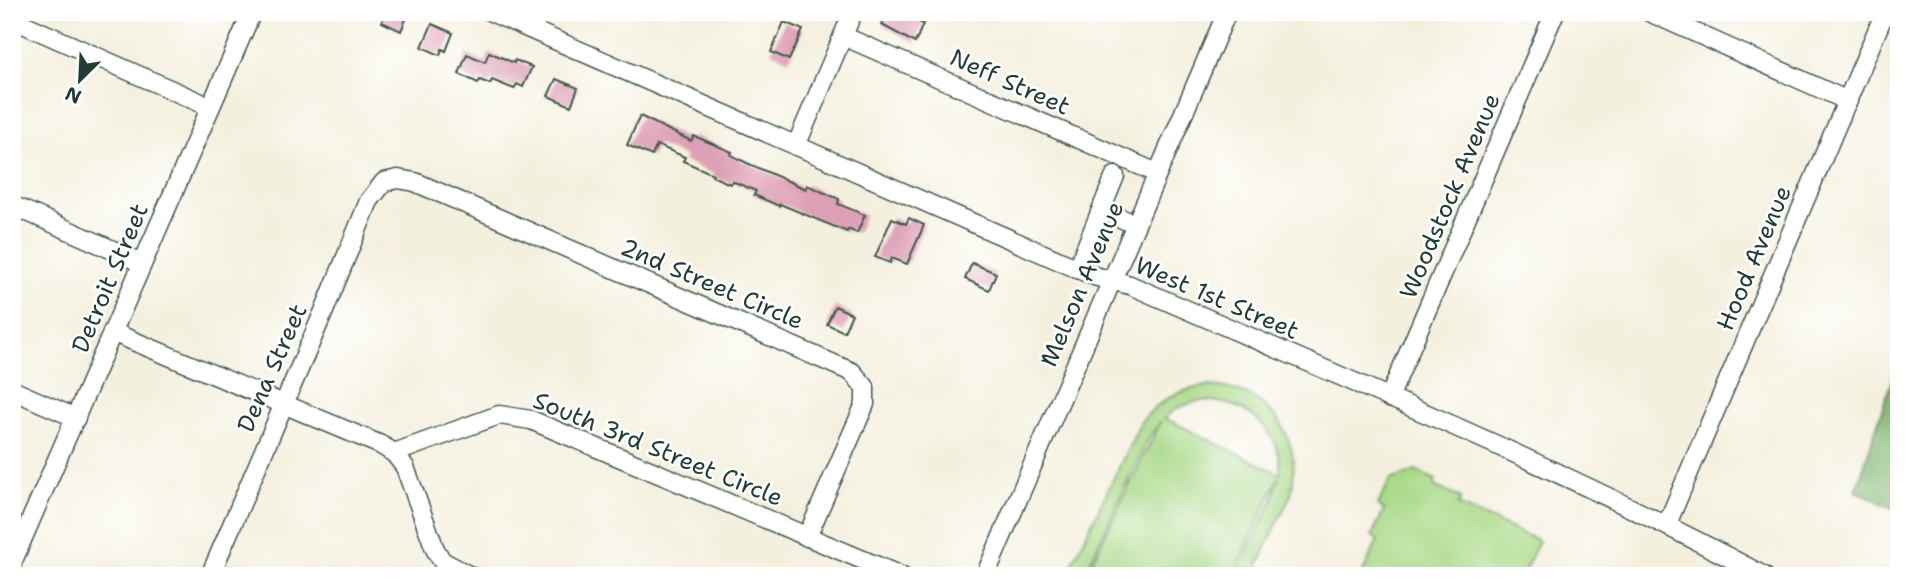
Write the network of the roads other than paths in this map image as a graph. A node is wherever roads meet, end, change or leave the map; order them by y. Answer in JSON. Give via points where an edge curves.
{"nodes":[{"id":1,"x":252,"y":12,"type":"edge"},
{"id":2,"x":491,"y":12,"type":"edge"},
{"id":3,"x":853,"y":12,"type":"edge"},
{"id":4,"x":1227,"y":12,"type":"edge"},
{"id":5,"x":1555,"y":12,"type":"edge"},
{"id":6,"x":1649,"y":12,"type":"edge"},
{"id":7,"x":1885,"y":12,"type":"edge"},
{"id":8,"x":12,"y":19,"type":"edge"},
{"id":9,"x":843,"y":36,"type":"junction"},
{"id":10,"x":1848,"y":101,"type":"junction"},
{"id":11,"x":210,"y":107,"type":"junction"},
{"id":12,"x":796,"y":146,"type":"junction"},
{"id":13,"x":1157,"y":173,"type":"junction"},
{"id":14,"x":1115,"y":176,"type":"dead end"},
{"id":15,"x":384,"y":182,"type":"joint"},
{"id":16,"x":12,"y":205,"type":"edge"},
{"id":17,"x":1102,"y":210,"type":"junction"},
{"id":18,"x":1134,"y":224,"type":"junction"},
{"id":19,"x":142,"y":263,"type":"junction"},
{"id":20,"x":1077,"y":269,"type":"junction"},
{"id":21,"x":1111,"y":280,"type":"junction"},
{"id":22,"x":112,"y":332,"type":"junction"},
{"id":23,"x":12,"y":390,"type":"edge"},
{"id":24,"x":1389,"y":398,"type":"junction"},
{"id":25,"x":282,"y":404,"type":"junction"},
{"id":26,"x":76,"y":418,"type":"junction"},
{"id":27,"x":394,"y":453,"type":"junction"},
{"id":28,"x":1667,"y":524,"type":"junction"},
{"id":29,"x":807,"y":537,"type":"junction"},
{"id":30,"x":12,"y":563,"type":"edge"},
{"id":31,"x":210,"y":576,"type":"edge"},
{"id":32,"x":470,"y":576,"type":"edge"},
{"id":33,"x":901,"y":576,"type":"edge"},
{"id":34,"x":985,"y":576,"type":"edge"},
{"id":35,"x":1764,"y":576,"type":"edge"}],
"edges":[{"from":1,"to":11,"type":"street","name":"Detroit Street"},
{"from":2,"to":12,"type":"street","name":"West 1st Street"},
{"from":3,"to":9,"type":"street"},
{"from":4,"to":13,"type":"street","name":"Melson Avenue"},
{"from":5,"to":24,"type":"street","name":"Woodstock Avenue"},
{"from":6,"to":10,"type":"street"},
{"from":7,"to":10,"type":"street","name":"Hood Avenue"},
{"from":8,"to":11,"type":"street"},
{"from":9,"to":12,"type":"street"},
{"from":9,"to":13,"type":"street","name":"Neff Street"},
{"from":10,"to":28,"type":"street","name":"Hood Avenue"},
{"from":11,"to":19,"type":"street","name":"Detroit Street"},
{"from":12,"to":20,"type":"street","name":"West 1st Street"},
{"from":13,"to":18,"type":"street","name":"Melson Avenue"},
{"from":14,"to":17,"type":"street"},
{"from":15,"to":25,"type":"street","name":"Dena Street","via":[[369,201]]},
{"from":15,"to":29,"type":"street","name":"2nd Street Circle","via":[[415,182],[852,372],[864,387],[865,404]]},
{"from":16,"to":19,"type":"street"},
{"from":17,"to":18,"type":"street"},
{"from":17,"to":20,"type":"street"},
{"from":18,"to":21,"type":"street","name":"Melson Avenue"},
{"from":19,"to":22,"type":"street","name":"Detroit Street"},
{"from":20,"to":21,"type":"street","name":"West 1st Street"},
{"from":21,"to":24,"type":"street","name":"West 1st Street"},
{"from":21,"to":34,"type":"street","name":"Melson Avenue"},
{"from":22,"to":25,"type":"street"},
{"from":22,"to":26,"type":"street","name":"Detroit Street"},
{"from":23,"to":26,"type":"street"},
{"from":24,"to":28,"type":"street","name":"West 1st Street"},
{"from":25,"to":27,"type":"street"},
{"from":25,"to":31,"type":"street","name":"Dena Street"},
{"from":26,"to":30,"type":"street","name":"Detroit Street"},
{"from":27,"to":29,"type":"street","name":"South 3rd Street Circle","via":[[499,415],[531,419]]},
{"from":27,"to":32,"type":"street","via":[[405,467],[442,561]]},
{"from":28,"to":35,"type":"street","name":"West 1st Street"},
{"from":29,"to":33,"type":"street","name":"South 3rd Street Circle"}]}
